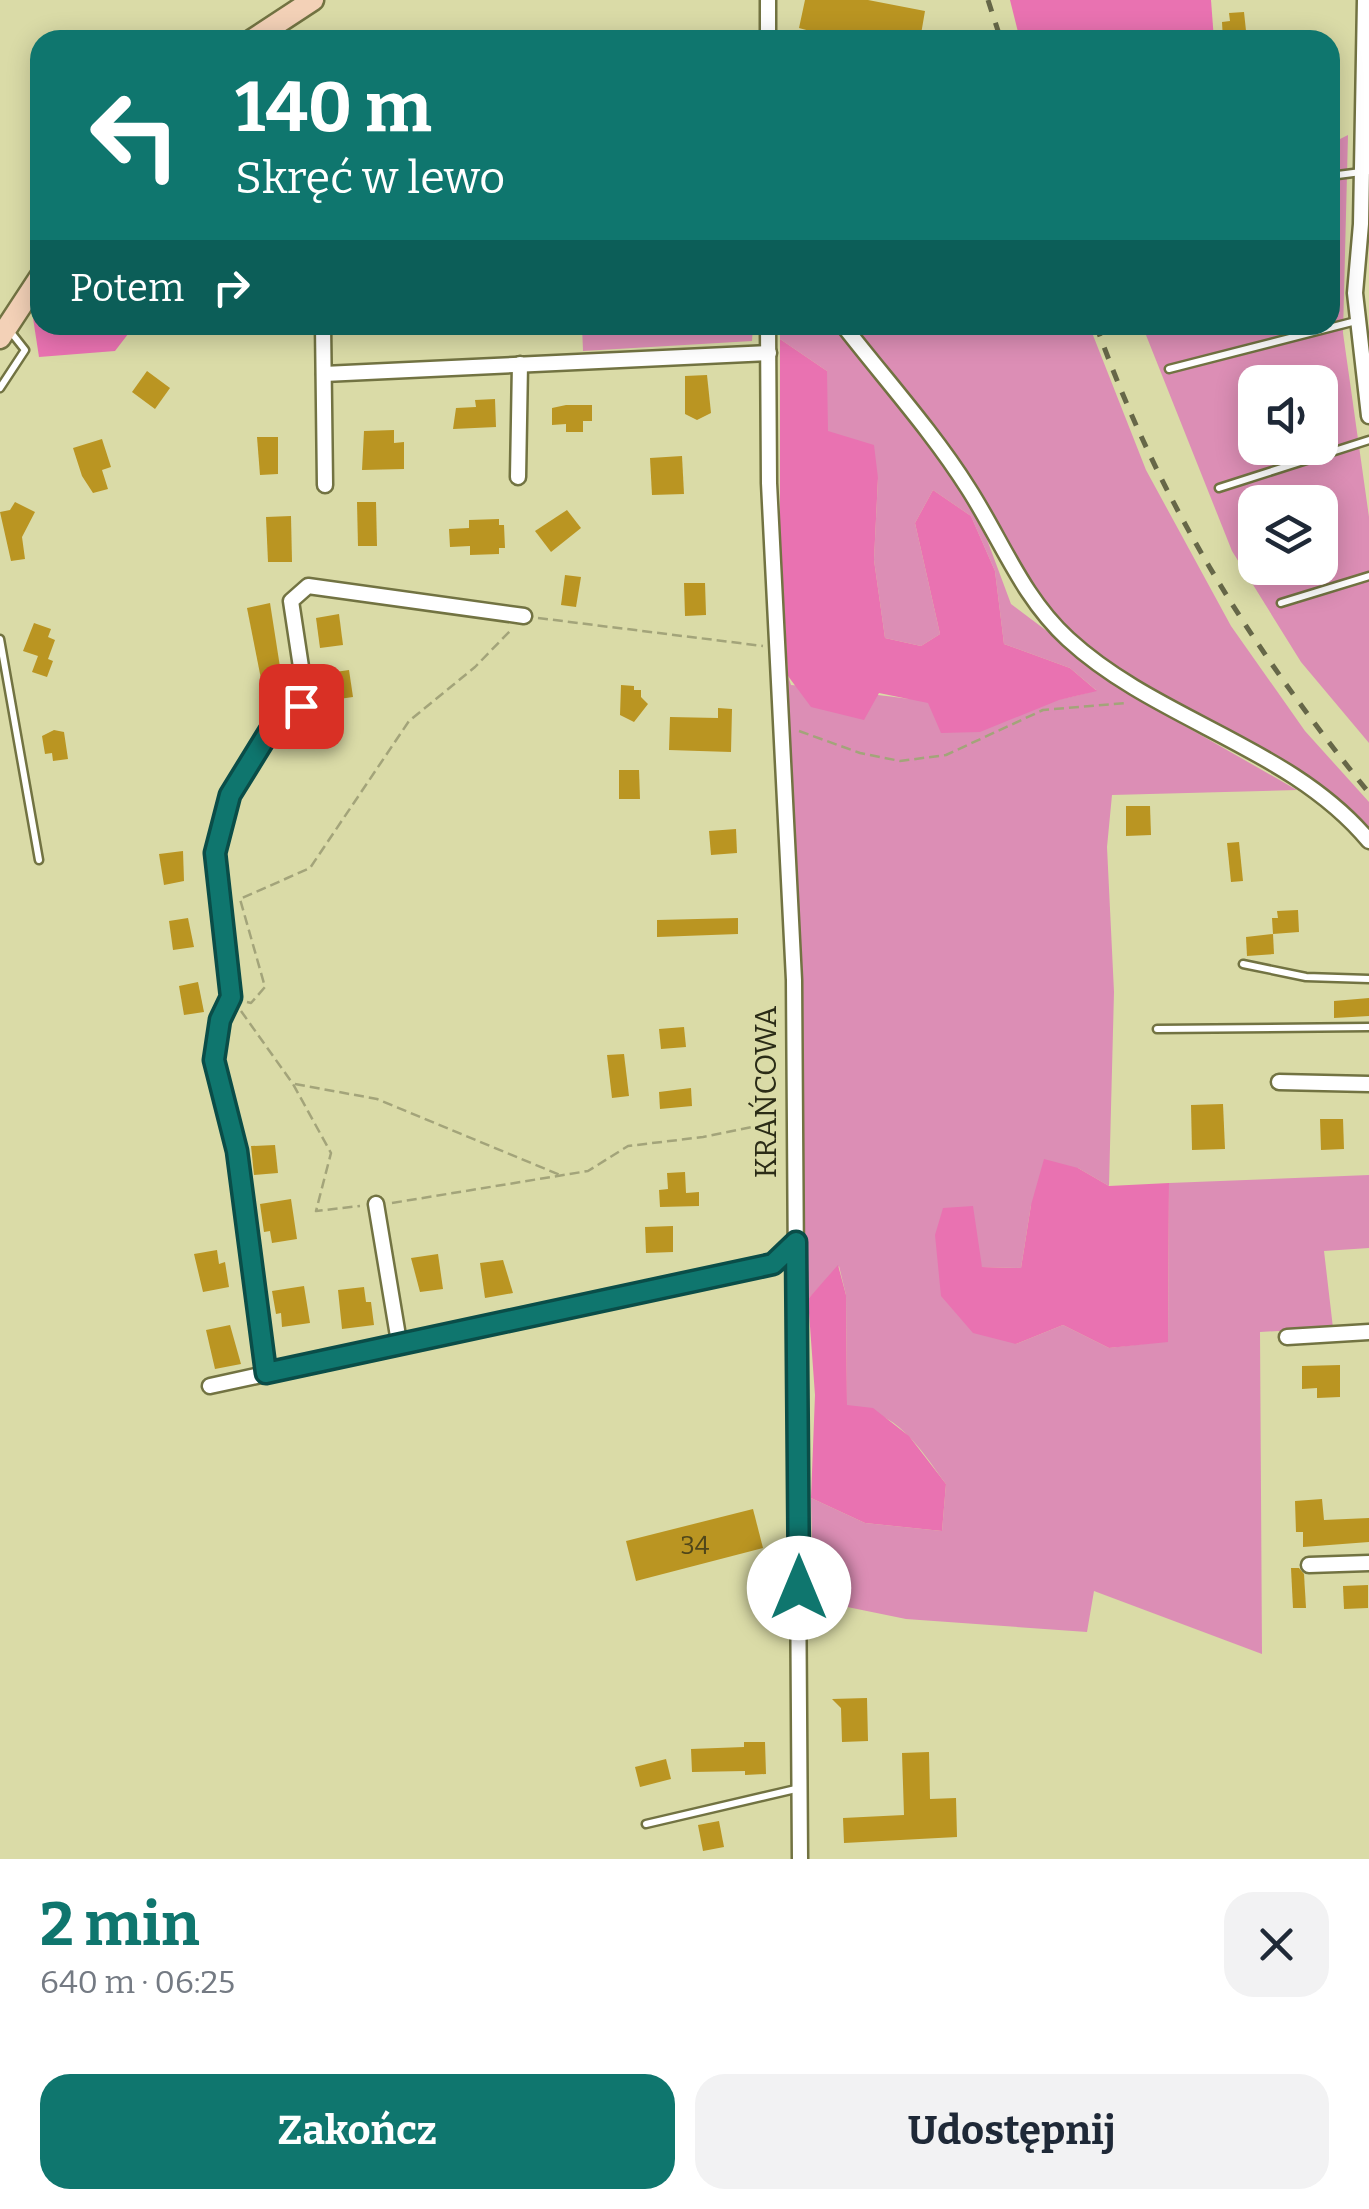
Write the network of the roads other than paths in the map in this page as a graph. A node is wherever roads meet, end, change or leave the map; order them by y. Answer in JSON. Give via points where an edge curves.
{"nodes":[{"id":1,"x":312,"y":0,"type":"edge"},
{"id":2,"x":768,"y":0,"type":"edge"},
{"id":3,"x":1365,"y":0,"type":"edge"},
{"id":4,"x":267,"y":30,"type":"edge"},
{"id":5,"x":768,"y":30,"type":"edge"},
{"id":6,"x":1367,"y":30,"type":"edge"},
{"id":7,"x":1366,"y":172,"type":"edge"},
{"id":8,"x":1340,"y":175,"type":"edge"},
{"id":9,"x":30,"y":293,"type":"edge"},
{"id":10,"x":1361,"y":314,"type":"edge"},
{"id":11,"x":4,"y":332,"type":"edge"},
{"id":12,"x":323,"y":335,"type":"edge"},
{"id":13,"x":768,"y":335,"type":"edge"},
{"id":14,"x":851,"y":335,"type":"edge"},
{"id":15,"x":1287,"y":335,"type":"edge"},
{"id":16,"x":769,"y":354,"type":"junction"},
{"id":17,"x":520,"y":364,"type":"junction"},
{"id":18,"x":1168,"y":369,"type":"dead end"},
{"id":19,"x":324,"y":374,"type":"junction"},
{"id":20,"x":0,"y":388,"type":"edge"},
{"id":21,"x":1369,"y":416,"type":"edge"},
{"id":22,"x":1369,"y":440,"type":"edge"},
{"id":23,"x":518,"y":477,"type":"dead end"},
{"id":24,"x":325,"y":485,"type":"dead end"},
{"id":25,"x":1218,"y":488,"type":"dead end"},
{"id":26,"x":1369,"y":576,"type":"edge"},
{"id":27,"x":1281,"y":603,"type":"dead end"},
{"id":28,"x":524,"y":616,"type":"road end"},
{"id":29,"x":0,"y":638,"type":"edge"},
{"id":30,"x":1369,"y":841,"type":"edge"},
{"id":31,"x":39,"y":860,"type":"dead end"},
{"id":32,"x":1243,"y":964,"type":"dead end"},
{"id":33,"x":1369,"y":980,"type":"edge"},
{"id":34,"x":1369,"y":1026,"type":"edge"},
{"id":35,"x":1158,"y":1029,"type":"dead end"},
{"id":36,"x":1279,"y":1082,"type":"dead end"},
{"id":37,"x":1369,"y":1084,"type":"edge"},
{"id":38,"x":376,"y":1204,"type":"road end"},
{"id":39,"x":796,"y":1242,"type":"junction"},
{"id":40,"x":1369,"y":1332,"type":"edge"},
{"id":41,"x":1288,"y":1337,"type":"dead end"},
{"id":42,"x":399,"y":1342,"type":"junction"},
{"id":43,"x":266,"y":1373,"type":"junction"},
{"id":44,"x":210,"y":1386,"type":"dead end"},
{"id":45,"x":1369,"y":1562,"type":"edge"},
{"id":46,"x":1309,"y":1565,"type":"dead end"},
{"id":47,"x":800,"y":1788,"type":"junction"},
{"id":48,"x":646,"y":1824,"type":"dead end"},
{"id":49,"x":800,"y":1859,"type":"edge"}],
"edges":[{"from":1,"to":4,"type":"main road"},
{"from":2,"to":5,"type":"street"},
{"from":3,"to":6,"type":"street"},
{"from":6,"to":7,"type":"street"},
{"from":7,"to":8,"type":"lane"},
{"from":7,"to":10,"type":"street"},
{"from":9,"to":11,"type":"main road"},
{"from":10,"to":21,"type":"street"},
{"from":11,"to":20,"type":"lane","via":[[25,350]]},
{"from":12,"to":19,"type":"street"},
{"from":13,"to":16,"type":"street","name":"KRAŃCOWA"},
{"from":14,"to":30,"type":"street","via":[[966,484],[1018,579],[1069,640],[1156,700],[1324,795]]},
{"from":15,"to":18,"type":"lane"},
{"from":16,"to":17,"type":"street"},
{"from":16,"to":39,"type":"street","name":"KRAŃCOWA","via":[[769,483],[794,980]]},
{"from":17,"to":19,"type":"street"},
{"from":17,"to":23,"type":"street"},
{"from":19,"to":24,"type":"street"},
{"from":22,"to":25,"type":"lane"},
{"from":26,"to":27,"type":"lane"},
{"from":28,"to":43,"type":"street","via":[[308,586],[291,601],[306,700],[272,727],[230,795],[215,853],[231,997],[214,1060],[237,1151]]},
{"from":29,"to":31,"type":"lane"},
{"from":32,"to":33,"type":"lane"},
{"from":34,"to":35,"type":"lane"},
{"from":36,"to":37,"type":"street"},
{"from":38,"to":42,"type":"street"},
{"from":39,"to":42,"type":"street","via":[[773,1264]]},
{"from":39,"to":47,"type":"street","name":"KRAŃCOWA"},
{"from":40,"to":41,"type":"street"},
{"from":42,"to":43,"type":"street"},
{"from":43,"to":44,"type":"street"},
{"from":45,"to":46,"type":"street"},
{"from":47,"to":48,"type":"lane"},
{"from":47,"to":49,"type":"street","name":"KRAŃCOWA"}]}
